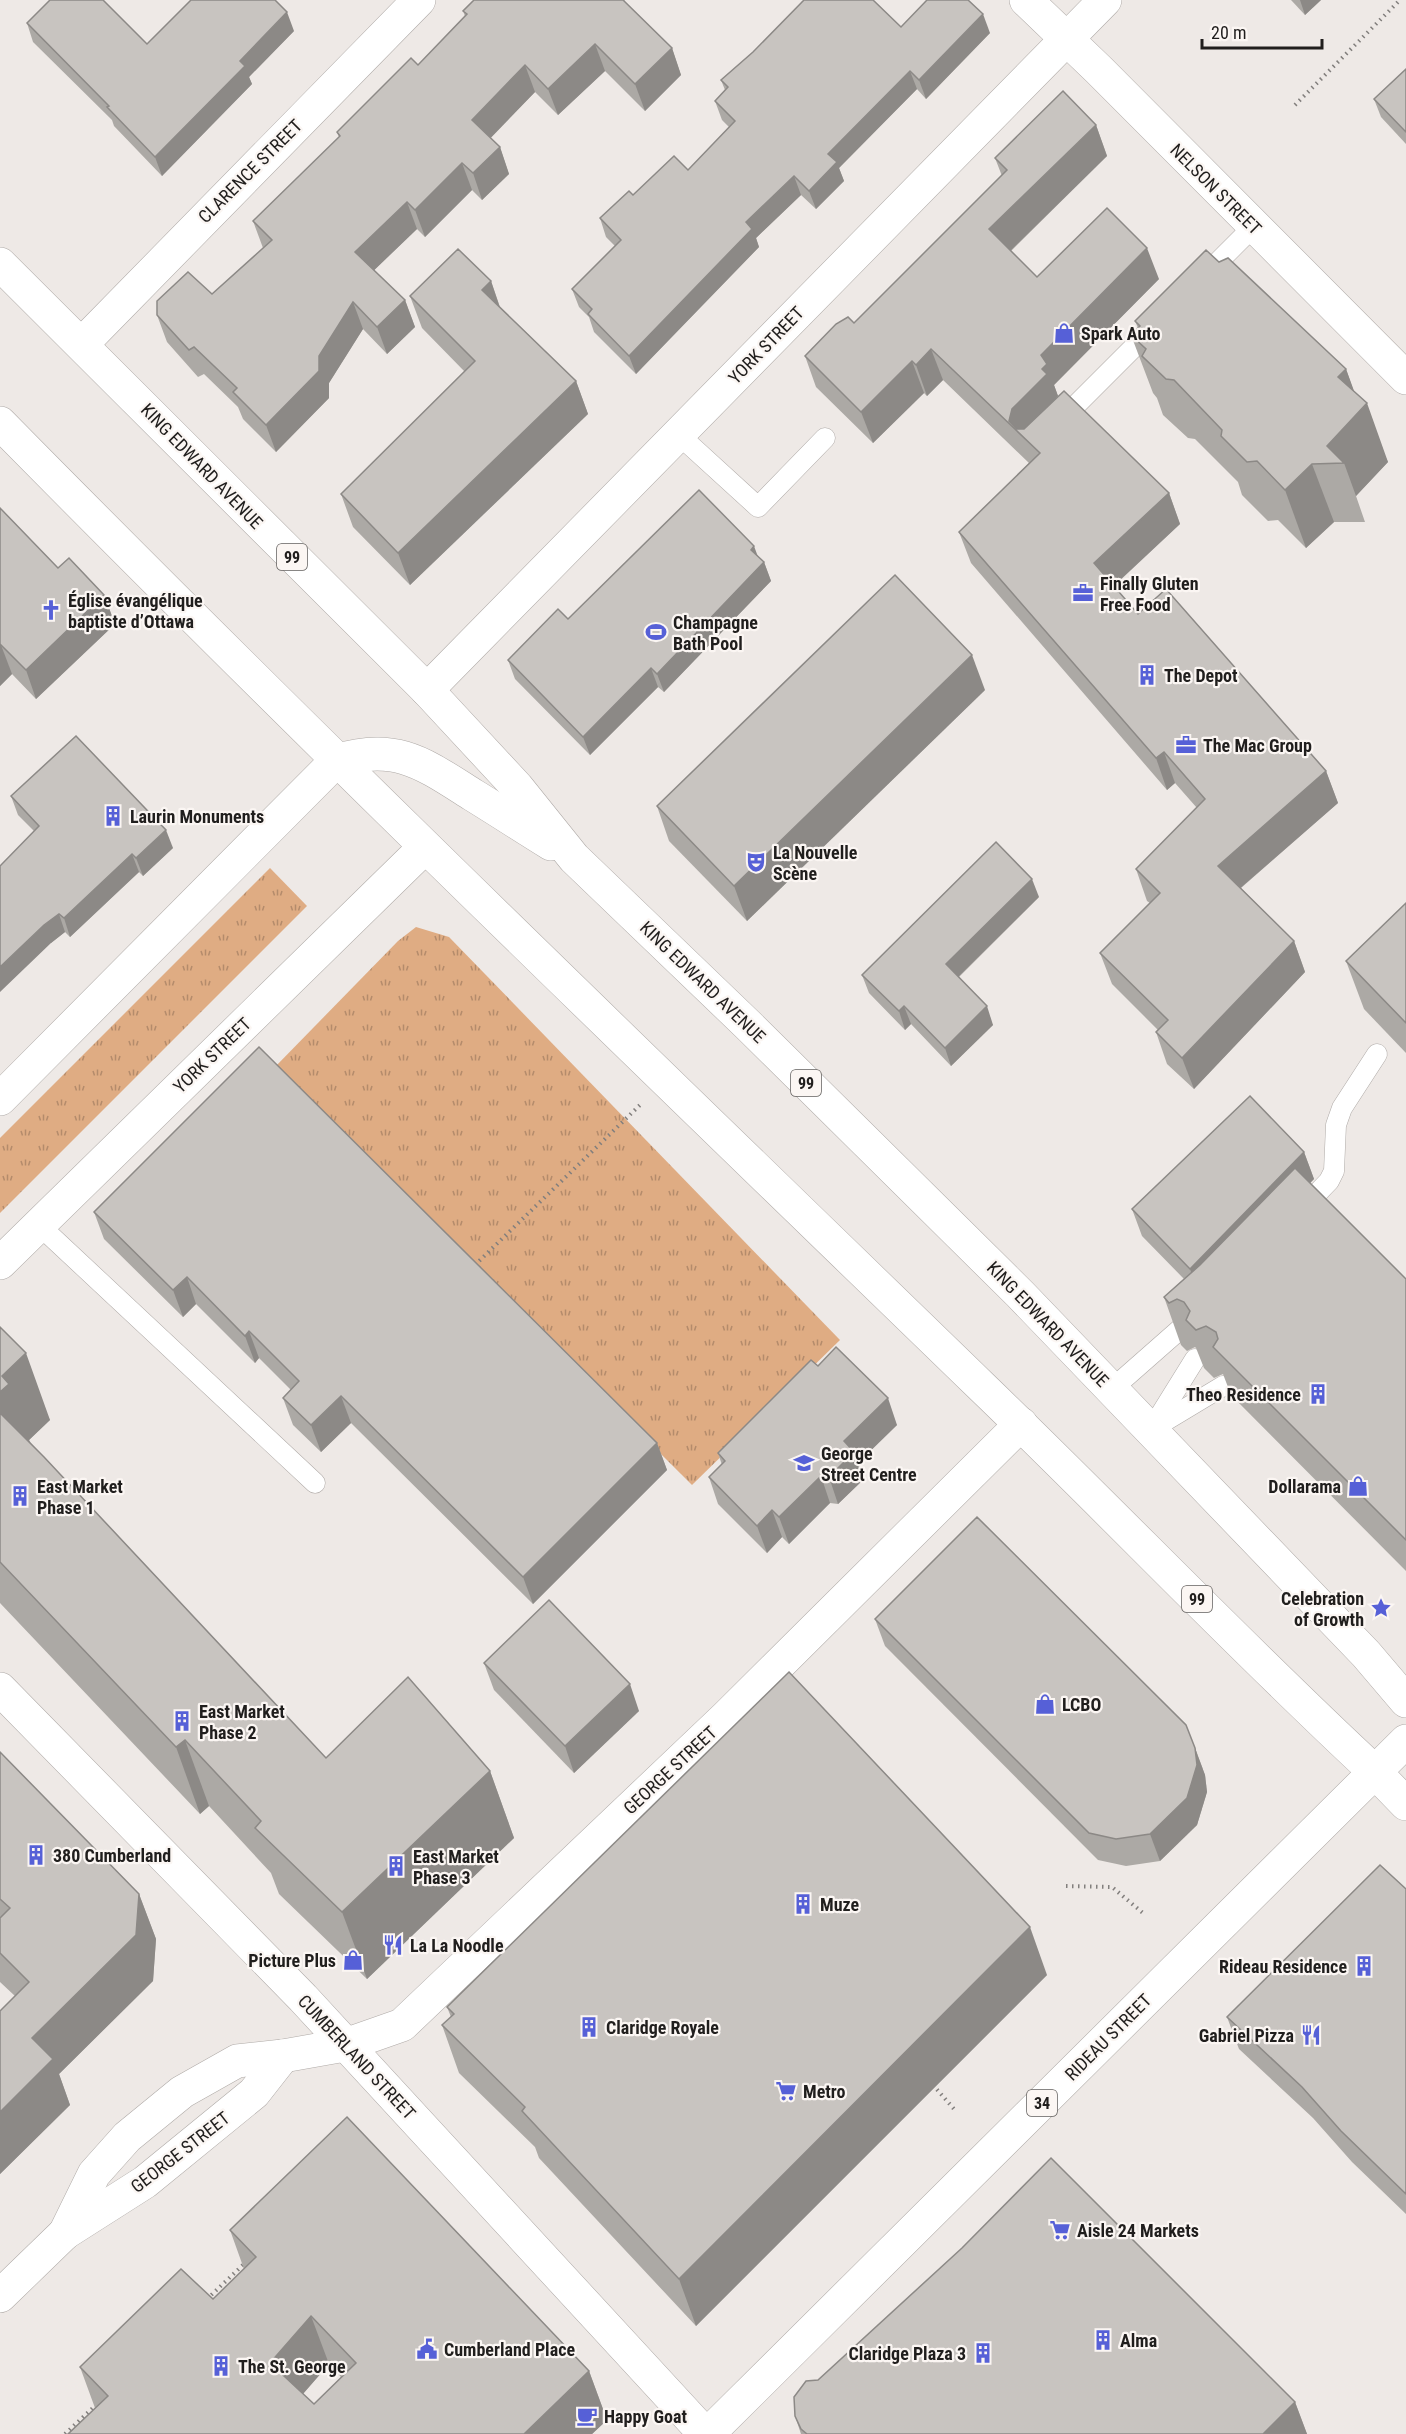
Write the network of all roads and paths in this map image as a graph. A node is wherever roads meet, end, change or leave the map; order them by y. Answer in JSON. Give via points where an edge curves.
{"nodes":[{"id":1,"x":419,"y":0,"type":"edge"},
{"id":2,"x":1026,"y":0,"type":"edge"},
{"id":3,"x":1105,"y":0,"type":"edge"},
{"id":4,"x":1400,"y":0,"type":"edge"},
{"id":5,"x":1065,"y":40,"type":"junction"},
{"id":6,"x":1294,"y":105,"type":"dead end"},
{"id":7,"x":1253,"y":227,"type":"junction"},
{"id":8,"x":0,"y":264,"type":"edge"},
{"id":9,"x":1190,"y":291,"type":"edge"},
{"id":10,"x":1165,"y":316,"type":"edge"},
{"id":11,"x":82,"y":344,"type":"junction"},
{"id":12,"x":1406,"y":378,"type":"edge"},
{"id":13,"x":0,"y":423,"type":"edge"},
{"id":14,"x":1048,"y":432,"type":"edge"},
{"id":15,"x":678,"y":434,"type":"junction"},
{"id":16,"x":825,"y":438,"type":"dead end"},
{"id":17,"x":427,"y":690,"type":"junction"},
{"id":18,"x":336,"y":762,"type":"junction"},
{"id":19,"x":424,"y":848,"type":"junction"},
{"id":20,"x":574,"y":858,"type":"junction"},
{"id":21,"x":1377,"y":1054,"type":"dead end"},
{"id":22,"x":664,"y":1079,"type":"junction"},
{"id":23,"x":0,"y":1099,"type":"edge"},
{"id":24,"x":1289,"y":1222,"type":"edge"},
{"id":25,"x":39,"y":1225,"type":"junction"},
{"id":26,"x":0,"y":1263,"type":"edge"},
{"id":27,"x":468,"y":1272,"type":"edge"},
{"id":28,"x":1209,"y":1304,"type":"edge"},
{"id":29,"x":1196,"y":1359,"type":"edge"},
{"id":30,"x":1222,"y":1386,"type":"edge"},
{"id":31,"x":1112,"y":1389,"type":"junction"},
{"id":32,"x":1020,"y":1424,"type":"junction"},
{"id":33,"x":1150,"y":1430,"type":"junction"},
{"id":34,"x":315,"y":1483,"type":"dead end"},
{"id":35,"x":0,"y":1689,"type":"edge"},
{"id":36,"x":1406,"y":1701,"type":"edge"},
{"id":37,"x":1406,"y":1742,"type":"edge"},
{"id":38,"x":1375,"y":1772,"type":"junction"},
{"id":39,"x":1406,"y":1804,"type":"edge"},
{"id":40,"x":1065,"y":1886,"type":"dead end"},
{"id":41,"x":1143,"y":1913,"type":"dead end"},
{"id":42,"x":345,"y":2045,"type":"junction"},
{"id":43,"x":283,"y":2056,"type":"junction"},
{"id":44,"x":931,"y":2082,"type":"dead end"},
{"id":45,"x":954,"y":2109,"type":"dead end"},
{"id":46,"x":65,"y":2233,"type":"junction"},
{"id":47,"x":250,"y":2259,"type":"edge"},
{"id":48,"x":0,"y":2296,"type":"edge"},
{"id":49,"x":200,"y":2307,"type":"edge"},
{"id":50,"x":99,"y":2402,"type":"edge"},
{"id":51,"x":65,"y":2434,"type":"edge"},
{"id":52,"x":706,"y":2434,"type":"edge"}],
"edges":[{"from":1,"to":11,"type":"street","name":"CLARENCE STREET"},
{"from":2,"to":5,"type":"street","name":"NELSON STREET"},
{"from":3,"to":5,"type":"street","name":"YORK STREET"},
{"from":4,"to":6,"type":"path"},
{"from":5,"to":7,"type":"street","name":"NELSON STREET","via":[[1099,69]]},
{"from":5,"to":15,"type":"street","name":"YORK STREET"},
{"from":7,"to":9,"type":"lane"},
{"from":7,"to":12,"type":"street","name":"NELSON STREET"},
{"from":8,"to":11,"type":"street","name":"KING EDWARD AVENUE","number":"99"},
{"from":10,"to":14,"type":"lane"},
{"from":11,"to":17,"type":"street","name":"KING EDWARD AVENUE","number":"99"},
{"from":13,"to":18,"type":"street","number":"99"},
{"from":15,"to":16,"type":"lane","via":[[758,507]]},
{"from":15,"to":17,"type":"street","name":"YORK STREET"},
{"from":17,"to":20,"type":"street","name":"KING EDWARD AVENUE","number":"99","via":[[517,787]]},
{"from":18,"to":19,"type":"street","number":"99"},
{"from":18,"to":20,"type":"street","via":[[377,754],[419,761]]},
{"from":18,"to":23,"type":"street"},
{"from":19,"to":22,"type":"street","number":"99"},
{"from":19,"to":25,"type":"street","name":"YORK STREET"},
{"from":20,"to":31,"type":"street","name":"KING EDWARD AVENUE","number":"99","via":[[748,1025]]},
{"from":21,"to":24,"type":"lane","via":[[1342,1108],[1336,1125],[1334,1171],[1329,1181]]},
{"from":22,"to":27,"type":"path"},
{"from":22,"to":32,"type":"street","number":"99"},
{"from":25,"to":26,"type":"street","name":"YORK STREET"},
{"from":25,"to":34,"type":"lane"},
{"from":28,"to":31,"type":"lane"},
{"from":29,"to":33,"type":"lane"},
{"from":30,"to":33,"type":"lane"},
{"from":31,"to":33,"type":"street","name":"KING EDWARD AVENUE"},
{"from":32,"to":38,"type":"street","number":"99"},
{"from":32,"to":42,"type":"street","name":"GEORGE STREET","via":[[726,1717],[402,2025]]},
{"from":33,"to":36,"type":"street","name":"KING EDWARD AVENUE","via":[[1366,1654]]},
{"from":35,"to":42,"type":"street","name":"CUMBERLAND STREET"},
{"from":37,"to":38,"type":"street","name":"RIDEAU STREET","number":"34"},
{"from":38,"to":39,"type":"street","number":"99"},
{"from":38,"to":52,"type":"street","name":"RIDEAU STREET","number":"34"},
{"from":40,"to":41,"type":"path","via":[[1112,1887]]},
{"from":42,"to":43,"type":"street","name":"GEORGE STREET"},
{"from":42,"to":52,"type":"street","name":"CUMBERLAND STREET"},
{"from":43,"to":46,"type":"street","name":"GEORGE STREET","via":[[245,2100],[145,2182]]},
{"from":43,"to":46,"type":"street","name":"GEORGE STREET","via":[[237,2061],[182,2092],[136,2129],[94,2174]]},
{"from":44,"to":45,"type":"path"},
{"from":46,"to":48,"type":"street","name":"GEORGE STREET"},
{"from":47,"to":49,"type":"path"},
{"from":50,"to":51,"type":"path"}]}
